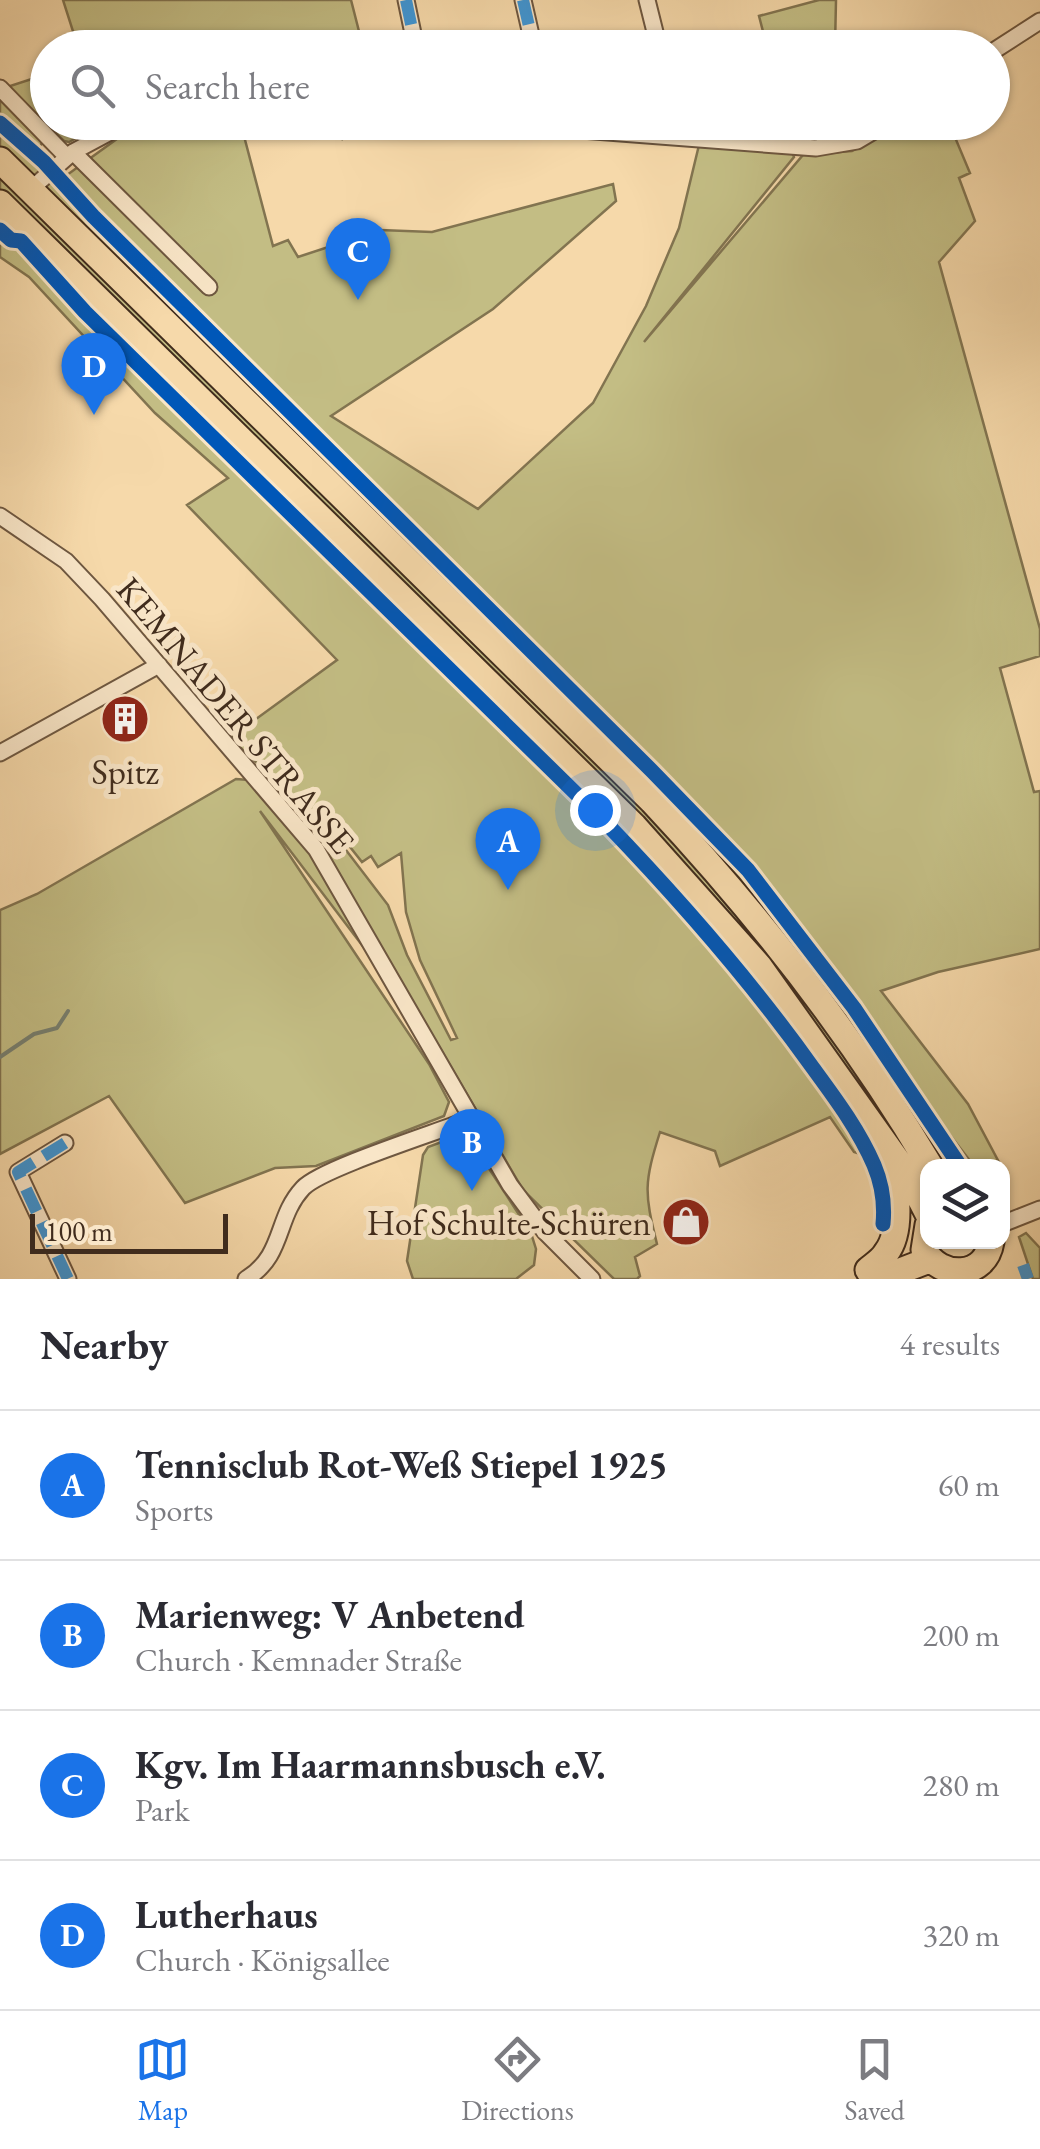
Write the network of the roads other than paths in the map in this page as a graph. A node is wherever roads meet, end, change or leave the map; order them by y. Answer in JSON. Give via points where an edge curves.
{"nodes":[{"id":1,"x":406,"y":0,"type":"edge"},
{"id":2,"x":523,"y":0,"type":"edge"},
{"id":3,"x":646,"y":0,"type":"edge"},
{"id":4,"x":1040,"y":21,"type":"edge"},
{"id":5,"x":412,"y":30,"type":"edge"},
{"id":6,"x":530,"y":30,"type":"edge"},
{"id":7,"x":654,"y":30,"type":"edge"},
{"id":8,"x":1010,"y":40,"type":"edge"},
{"id":9,"x":0,"y":88,"type":"edge"},
{"id":10,"x":30,"y":116,"type":"edge"},
{"id":11,"x":55,"y":140,"type":"edge"},
{"id":12,"x":96,"y":140,"type":"edge"},
{"id":13,"x":765,"y":140,"type":"edge"},
{"id":14,"x":860,"y":140,"type":"edge"},
{"id":15,"x":70,"y":154,"type":"junction"},
{"id":16,"x":0,"y":160,"type":"edge"},
{"id":17,"x":30,"y":190,"type":"junction"},
{"id":18,"x":0,"y":203,"type":"edge"},
{"id":19,"x":209,"y":287,"type":"dead end"},
{"id":20,"x":0,"y":516,"type":"edge"},
{"id":21,"x":158,"y":665,"type":"junction"},
{"id":22,"x":0,"y":753,"type":"edge"},
{"id":23,"x":470,"y":1119,"type":"junction"},
{"id":24,"x":65,"y":1144,"type":"dead end"},
{"id":25,"x":887,"y":1148,"type":"junction"},
{"id":26,"x":926,"y":1159,"type":"edge"},
{"id":27,"x":920,"y":1198,"type":"edge"},
{"id":28,"x":1040,"y":1209,"type":"edge"},
{"id":29,"x":1010,"y":1221,"type":"edge"},
{"id":30,"x":920,"y":1249,"type":"edge"},
{"id":31,"x":930,"y":1249,"type":"edge"},
{"id":32,"x":989,"y":1249,"type":"edge"},
{"id":33,"x":866,"y":1276,"type":"edge"},
{"id":34,"x":68,"y":1279,"type":"edge"},
{"id":35,"x":246,"y":1279,"type":"edge"},
{"id":36,"x":592,"y":1279,"type":"edge"}],
"edges":[{"from":1,"to":5,"type":"street"},
{"from":2,"to":6,"type":"street"},
{"from":3,"to":7,"type":"street"},
{"from":4,"to":8,"type":"street"},
{"from":9,"to":10,"type":"street"},
{"from":11,"to":15,"type":"street"},
{"from":12,"to":15,"type":"street"},
{"from":13,"to":14,"type":"street","via":[[827,147]]},
{"from":15,"to":17,"type":"street"},
{"from":15,"to":19,"type":"street"},
{"from":16,"to":17,"type":"main road"},
{"from":17,"to":26,"type":"main road","via":[[706,858],[835,1017]]},
{"from":18,"to":25,"type":"main road","via":[[634,826],[760,966]]},
{"from":20,"to":21,"type":"street","name":"KEMNADER STRASSE","via":[[66,561]]},
{"from":21,"to":22,"type":"street"},
{"from":21,"to":23,"type":"street","name":"KEMNADER STRASSE","via":[[316,849]]},
{"from":23,"to":35,"type":"street","via":[[311,1180],[292,1203],[272,1257]]},
{"from":23,"to":36,"type":"street","name":"KEMNADER STRASSE","via":[[528,1210]]},
{"from":24,"to":34,"type":"street","via":[[18,1172]]},
{"from":25,"to":27,"type":"main road"},
{"from":25,"to":33,"type":"main road","via":[[894,1224],[887,1252]]},
{"from":28,"to":29,"type":"street"},
{"from":30,"to":33,"type":"main road"},
{"from":31,"to":32,"type":"main road","via":[[946,1272],[967,1273],[984,1262]]}]}
